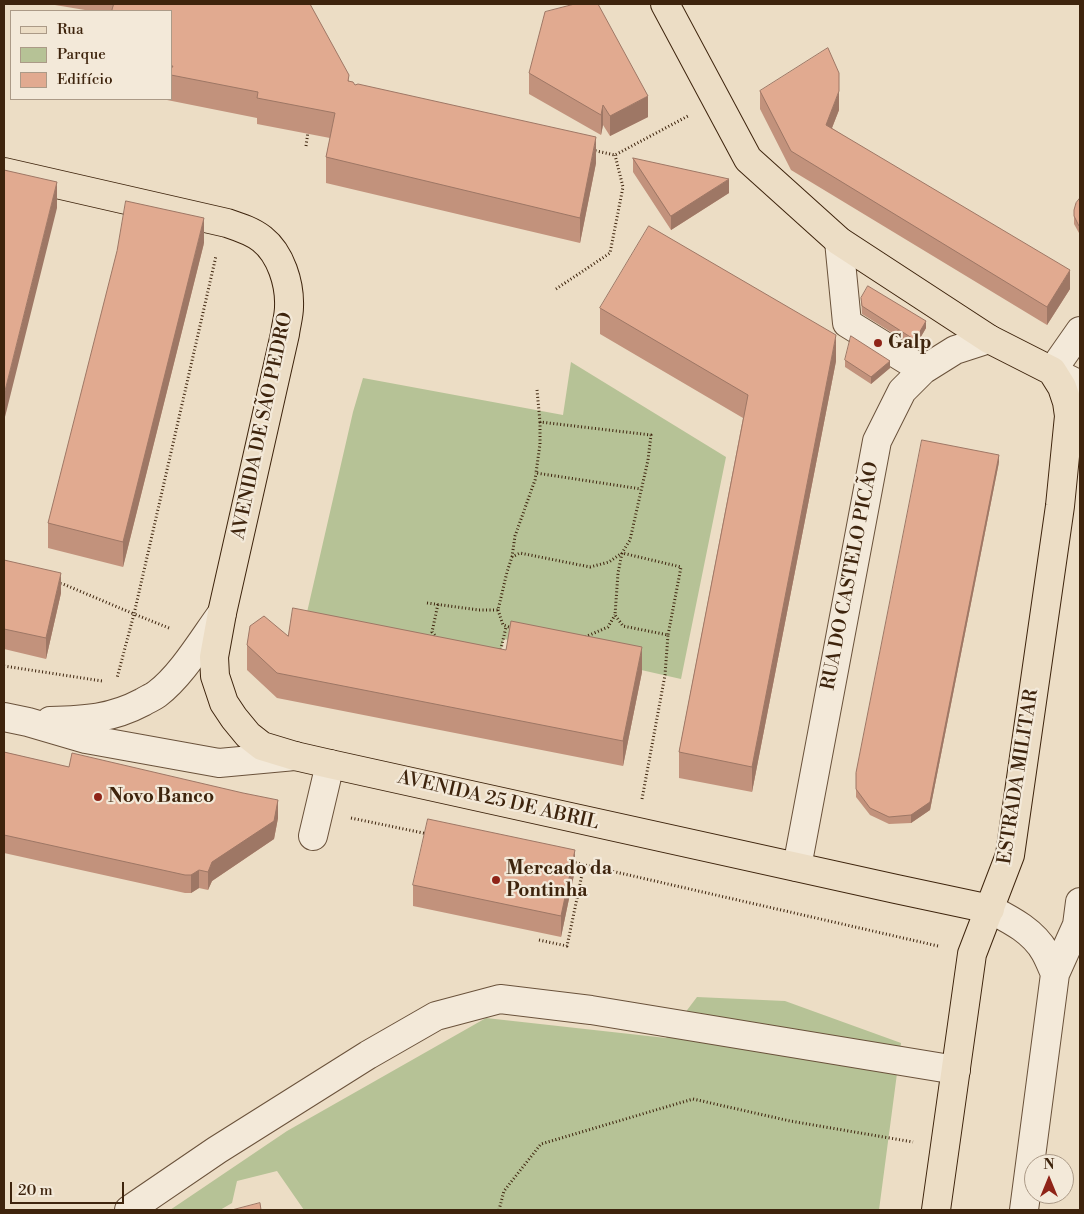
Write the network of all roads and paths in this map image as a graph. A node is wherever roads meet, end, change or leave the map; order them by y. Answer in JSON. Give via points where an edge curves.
{"nodes":[{"id":1,"x":666,"y":4,"type":"edge"},
{"id":2,"x":717,"y":100,"type":"junction"},
{"id":3,"x":310,"y":126,"type":"edge"},
{"id":4,"x":306,"y":146,"type":"dead end"},
{"id":5,"x":586,"y":149,"type":"edge"},
{"id":6,"x":614,"y":155,"type":"junction"},
{"id":7,"x":4,"y":172,"type":"edge"},
{"id":8,"x":227,"y":222,"type":"junction"},
{"id":9,"x":839,"y":241,"type":"junction"},
{"id":10,"x":556,"y":289,"type":"dead end"},
{"id":11,"x":1080,"y":331,"type":"edge"},
{"id":12,"x":989,"y":339,"type":"junction"},
{"id":13,"x":923,"y":370,"type":"junction"},
{"id":14,"x":1052,"y":371,"type":"junction"},
{"id":15,"x":1080,"y":385,"type":"edge"},
{"id":16,"x":537,"y":390,"type":"dead end"},
{"id":17,"x":540,"y":422,"type":"junction"},
{"id":18,"x":536,"y":473,"type":"junction"},
{"id":19,"x":641,"y":488,"type":"junction"},
{"id":20,"x":622,"y":554,"type":"junction"},
{"id":21,"x":512,"y":557,"type":"junction"},
{"id":22,"x":54,"y":582,"type":"edge"},
{"id":23,"x":428,"y":603,"type":"dead end"},
{"id":24,"x":438,"y":604,"type":"junction"},
{"id":25,"x":498,"y":610,"type":"junction"},
{"id":26,"x":222,"y":613,"type":"junction"},
{"id":27,"x":134,"y":614,"type":"junction"},
{"id":28,"x":615,"y":615,"type":"junction"},
{"id":29,"x":506,"y":626,"type":"junction"},
{"id":30,"x":515,"y":629,"type":"edge"},
{"id":31,"x":668,"y":635,"type":"junction"},
{"id":32,"x":577,"y":636,"type":"edge"},
{"id":33,"x":440,"y":644,"type":"edge"},
{"id":34,"x":491,"y":655,"type":"edge"},
{"id":35,"x":4,"y":666,"type":"edge"},
{"id":36,"x":106,"y":681,"type":"dead end"},
{"id":37,"x":116,"y":683,"type":"dead end"},
{"id":38,"x":16,"y":720,"type":"edge"},
{"id":39,"x":295,"y":756,"type":"junction"},
{"id":40,"x":330,"y":764,"type":"junction"},
{"id":41,"x":316,"y":824,"type":"joint"},
{"id":42,"x":636,"y":832,"type":"junction"},
{"id":43,"x":432,"y":835,"type":"edge"},
{"id":44,"x":565,"y":861,"type":"edge"},
{"id":45,"x":584,"y":865,"type":"junction"},
{"id":46,"x":797,"y":867,"type":"junction"},
{"id":47,"x":990,"y":909,"type":"junction"},
{"id":48,"x":1079,"y":917,"type":"edge"},
{"id":49,"x":538,"y":940,"type":"dead end"},
{"id":50,"x":972,"y":954,"type":"junction"},
{"id":51,"x":1055,"y":974,"type":"junction"},
{"id":52,"x":956,"y":1070,"type":"junction"},
{"id":53,"x":945,"y":1147,"type":"junction"},
{"id":54,"x":129,"y":1210,"type":"edge"},
{"id":55,"x":499,"y":1210,"type":"edge"},
{"id":56,"x":936,"y":1210,"type":"edge"},
{"id":57,"x":1024,"y":1210,"type":"edge"}],
"edges":[{"from":1,"to":2,"type":"main road"},
{"from":2,"to":6,"type":"path"},
{"from":2,"to":9,"type":"main road","via":[[748,159]]},
{"from":3,"to":4,"type":"path"},
{"from":5,"to":6,"type":"path"},
{"from":6,"to":10,"type":"path","via":[[623,187],[610,253]]},
{"from":7,"to":8,"type":"main road","name":"AVENIDA DE SÃO PEDRO"},
{"from":8,"to":26,"type":"main road","name":"AVENIDA DE SÃO PEDRO","via":[[264,240],[278,258],[287,282],[289,306]]},
{"from":8,"to":27,"type":"path","via":[[214,263]]},
{"from":9,"to":12,"type":"main road"},
{"from":9,"to":13,"type":"street","via":[[848,323]]},
{"from":11,"to":14,"type":"street"},
{"from":12,"to":13,"type":"street","name":"RUA DO CASTELO PICÃO","via":[[955,350]]},
{"from":12,"to":14,"type":"main road"},
{"from":13,"to":46,"type":"street","name":"RUA DO CASTELO PICÃO","via":[[902,392],[877,441]]},
{"from":14,"to":15,"type":"street"},
{"from":14,"to":47,"type":"main road","name":"ESTRADA MILITAR","via":[[1062,387],[1068,416],[1060,506],[1010,855]]},
{"from":16,"to":17,"type":"path"},
{"from":17,"to":18,"type":"path"},
{"from":17,"to":19,"type":"path","via":[[650,435]]},
{"from":18,"to":19,"type":"path"},
{"from":18,"to":21,"type":"path","via":[[515,536]]},
{"from":19,"to":20,"type":"path","via":[[630,540]]},
{"from":20,"to":21,"type":"path","via":[[609,562],[590,567],[520,554]]},
{"from":20,"to":28,"type":"path"},
{"from":20,"to":31,"type":"path","via":[[681,567]]},
{"from":21,"to":25,"type":"path"},
{"from":22,"to":27,"type":"path"},
{"from":23,"to":24,"type":"path"},
{"from":24,"to":25,"type":"path"},
{"from":24,"to":33,"type":"path","via":[[432,632]]},
{"from":25,"to":29,"type":"path","via":[[502,625]]},
{"from":26,"to":38,"type":"street","via":[[177,674],[156,695],[109,716],[82,720]]},
{"from":26,"to":39,"type":"main road","name":"AVENIDA DE SÃO PEDRO","via":[[214,658],[215,676],[224,704],[248,735],[262,746]]},
{"from":27,"to":37,"type":"path"},
{"from":28,"to":31,"type":"path","via":[[623,626]]},
{"from":28,"to":32,"type":"path","via":[[608,627],[586,637]]},
{"from":29,"to":30,"type":"path"},
{"from":29,"to":34,"type":"path","via":[[500,653]]},
{"from":31,"to":42,"type":"path","via":[[665,675]]},
{"from":35,"to":36,"type":"path"},
{"from":38,"to":39,"type":"street","name":"AVENIDA 25 DE ABRIL","via":[[86,739],[219,763]]},
{"from":39,"to":40,"type":"main road","name":"AVENIDA 25 DE ABRIL"},
{"from":40,"to":41,"type":"street"},
{"from":40,"to":42,"type":"main road","name":"AVENIDA 25 DE ABRIL"},
{"from":41,"to":43,"type":"path"},
{"from":42,"to":46,"type":"main road","name":"AVENIDA 25 DE ABRIL"},
{"from":44,"to":45,"type":"path"},
{"from":45,"to":49,"type":"path","via":[[567,946]]},
{"from":45,"to":50,"type":"path"},
{"from":46,"to":47,"type":"main road","name":"AVENIDA 25 DE ABRIL"},
{"from":47,"to":50,"type":"main road","name":"ESTRADA MILITAR"},
{"from":47,"to":51,"type":"street","via":[[1029,932],[1045,952]]},
{"from":48,"to":51,"type":"street"},
{"from":50,"to":52,"type":"main road","name":"ESTRADA MILITAR"},
{"from":51,"to":57,"type":"street"},
{"from":52,"to":53,"type":"main road","name":"ESTRADA MILITAR"},
{"from":52,"to":54,"type":"street","via":[[591,1010],[500,999],[436,1016],[385,1045],[217,1150]]},
{"from":53,"to":55,"type":"path","via":[[790,1121],[694,1099],[542,1144],[504,1191]]},
{"from":53,"to":56,"type":"main road","name":"ESTRADA MILITAR"}]}
